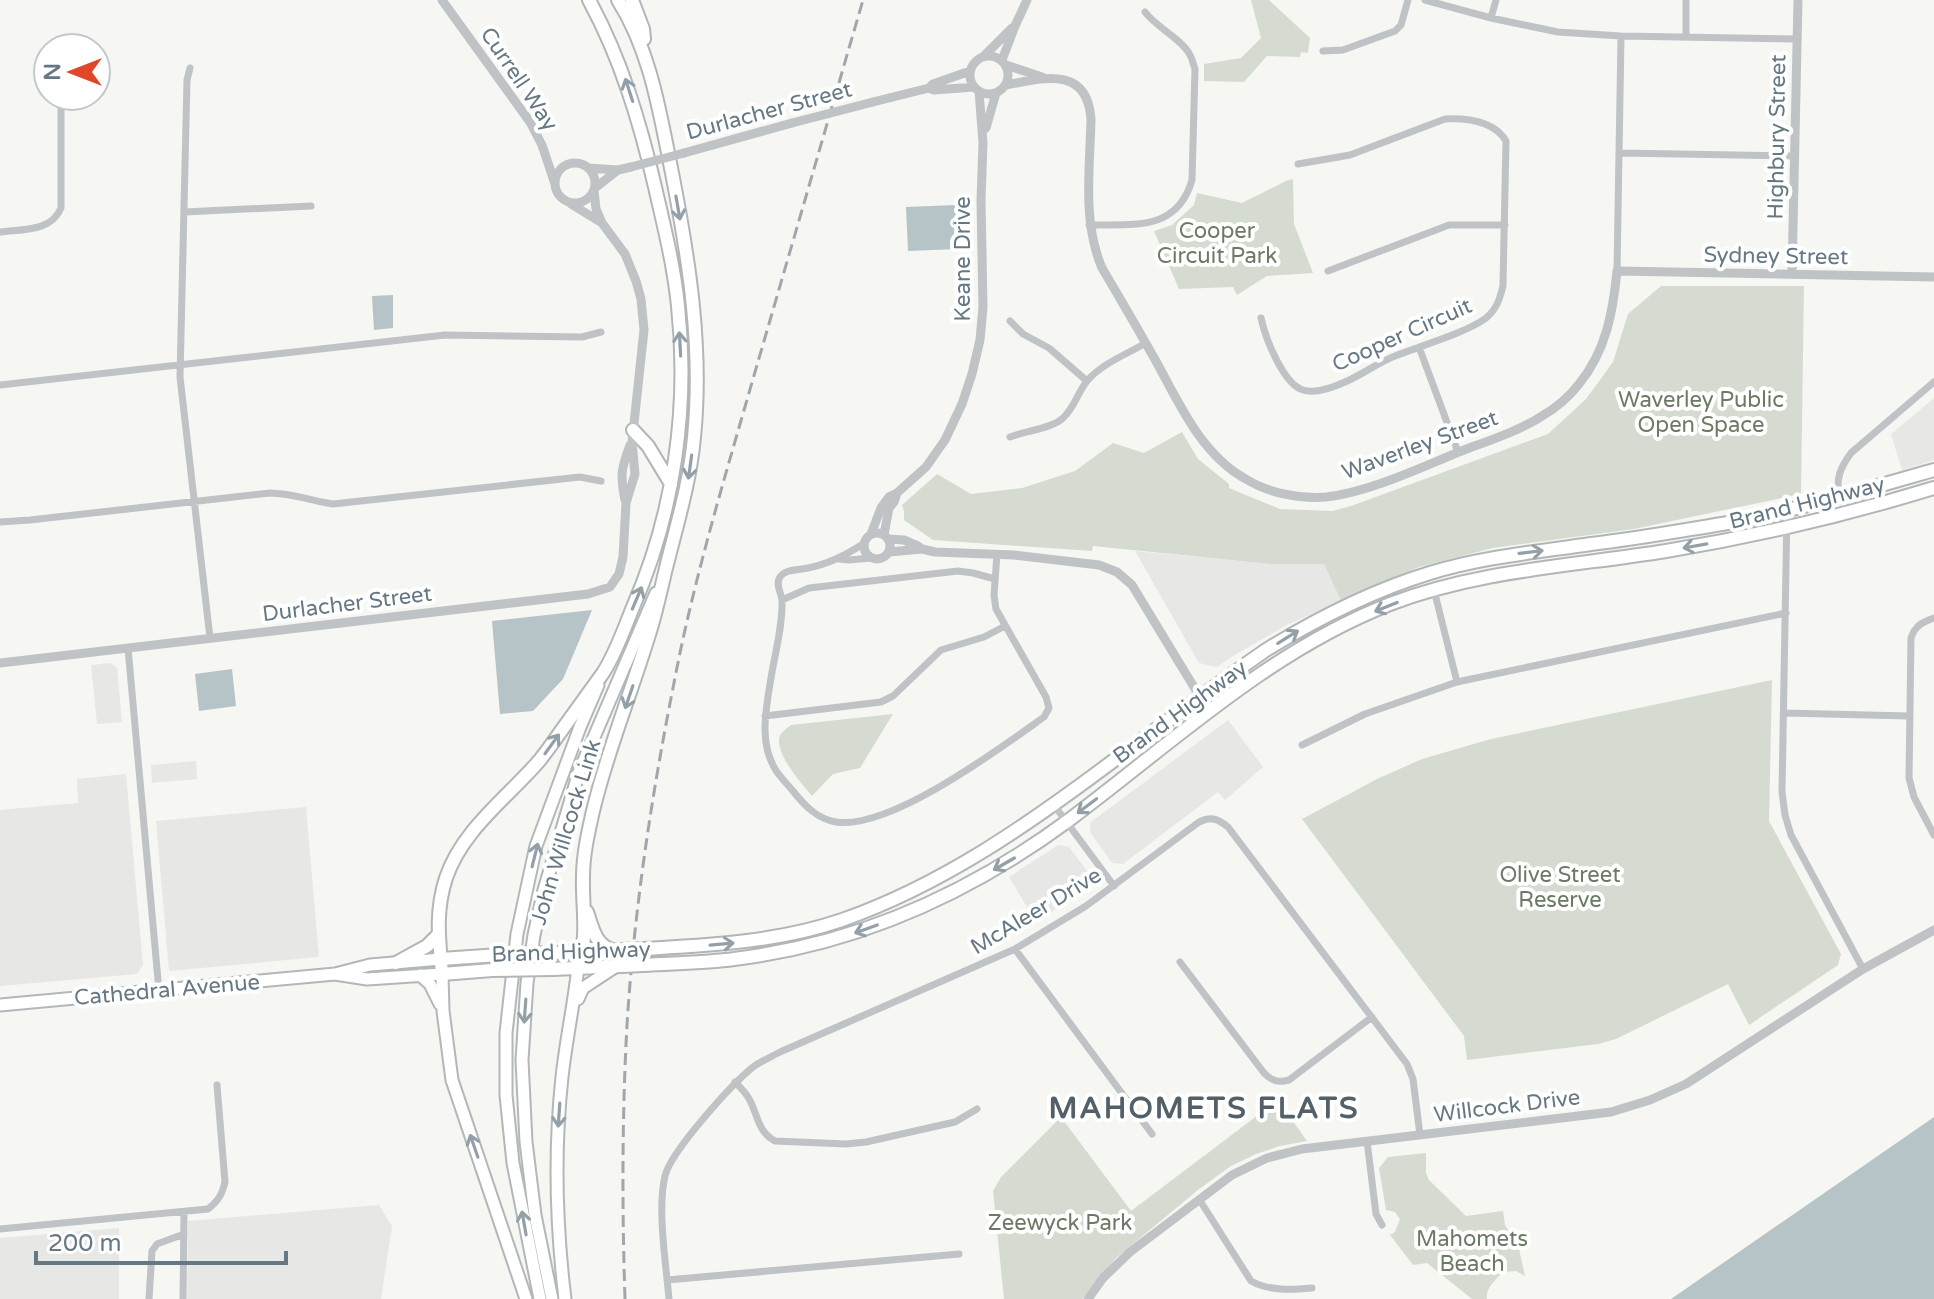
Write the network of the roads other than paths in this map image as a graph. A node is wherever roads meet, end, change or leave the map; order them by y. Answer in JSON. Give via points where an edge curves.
{"nodes":[{"id":1,"x":442,"y":0,"type":"edge"},
{"id":2,"x":589,"y":0,"type":"edge"},
{"id":3,"x":618,"y":0,"type":"edge"},
{"id":4,"x":632,"y":0,"type":"edge"},
{"id":5,"x":1027,"y":0,"type":"edge"},
{"id":6,"x":1408,"y":0,"type":"edge"},
{"id":7,"x":1425,"y":0,"type":"edge"},
{"id":8,"x":1496,"y":0,"type":"edge"},
{"id":9,"x":1686,"y":0,"type":"edge"},
{"id":10,"x":1798,"y":0,"type":"edge"},
{"id":11,"x":1145,"y":12,"type":"dead end"},
{"id":12,"x":1491,"y":18,"type":"junction"},
{"id":13,"x":1015,"y":26,"type":"junction"},
{"id":14,"x":1621,"y":36,"type":"junction"},
{"id":15,"x":1686,"y":37,"type":"junction"},
{"id":16,"x":1797,"y":39,"type":"junction"},
{"id":17,"x":1323,"y":51,"type":"dead end"},
{"id":18,"x":984,"y":56,"type":"junction"},
{"id":19,"x":646,"y":60,"type":"junction"},
{"id":20,"x":1004,"y":63,"type":"junction"},
{"id":21,"x":190,"y":68,"type":"dead end"},
{"id":22,"x":970,"y":71,"type":"junction"},
{"id":23,"x":1042,"y":77,"type":"junction"},
{"id":24,"x":1006,"y":85,"type":"junction"},
{"id":25,"x":929,"y":88,"type":"junction"},
{"id":26,"x":976,"y":89,"type":"junction"},
{"id":27,"x":996,"y":93,"type":"junction"},
{"id":28,"x":61,"y":112,"type":"edge"},
{"id":29,"x":983,"y":143,"type":"junction"},
{"id":30,"x":1619,"y":153,"type":"junction"},
{"id":31,"x":1795,"y":156,"type":"junction"},
{"id":32,"x":1298,"y":164,"type":"dead end"},
{"id":33,"x":588,"y":168,"type":"junction"},
{"id":34,"x":618,"y":170,"type":"junction"},
{"id":35,"x":555,"y":184,"type":"junction"},
{"id":36,"x":594,"y":190,"type":"junction"},
{"id":37,"x":567,"y":202,"type":"junction"},
{"id":38,"x":311,"y":206,"type":"dead end"},
{"id":39,"x":184,"y":212,"type":"junction"},
{"id":40,"x":602,"y":223,"type":"junction"},
{"id":41,"x":1089,"y":225,"type":"junction"},
{"id":42,"x":1505,"y":225,"type":"junction"},
{"id":43,"x":0,"y":232,"type":"edge"},
{"id":44,"x":1328,"y":271,"type":"dead end"},
{"id":45,"x":1617,"y":271,"type":"junction"},
{"id":46,"x":1792,"y":274,"type":"junction"},
{"id":47,"x":1934,"y":277,"type":"edge"},
{"id":48,"x":1261,"y":318,"type":"dead end"},
{"id":49,"x":1010,"y":321,"type":"dead end"},
{"id":50,"x":601,"y":332,"type":"dead end"},
{"id":51,"x":1146,"y":343,"type":"junction"},
{"id":52,"x":1419,"y":347,"type":"junction"},
{"id":53,"x":181,"y":364,"type":"junction"},
{"id":54,"x":1087,"y":381,"type":"junction"},
{"id":55,"x":1934,"y":382,"type":"edge"},
{"id":56,"x":0,"y":385,"type":"edge"},
{"id":57,"x":632,"y":436,"type":"junction"},
{"id":58,"x":1010,"y":437,"type":"dead end"},
{"id":59,"x":1458,"y":452,"type":"junction"},
{"id":60,"x":1934,"y":470,"type":"edge"},
{"id":61,"x":601,"y":481,"type":"dead end"},
{"id":62,"x":671,"y":484,"type":"junction"},
{"id":63,"x":1934,"y":488,"type":"edge"},
{"id":64,"x":897,"y":493,"type":"junction"},
{"id":65,"x":1839,"y":496,"type":"junction"},
{"id":66,"x":195,"y":502,"type":"junction"},
{"id":67,"x":1787,"y":511,"type":"junction"},
{"id":68,"x":0,"y":522,"type":"edge"},
{"id":69,"x":1787,"y":528,"type":"junction"},
{"id":70,"x":871,"y":534,"type":"junction"},
{"id":71,"x":886,"y":537,"type":"junction"},
{"id":72,"x":863,"y":544,"type":"junction"},
{"id":73,"x":922,"y":549,"type":"junction"},
{"id":74,"x":889,"y":552,"type":"junction"},
{"id":75,"x":997,"y":554,"type":"junction"},
{"id":76,"x":871,"y":558,"type":"junction"},
{"id":77,"x":839,"y":559,"type":"junction"},
{"id":78,"x":666,"y":568,"type":"junction"},
{"id":79,"x":995,"y":579,"type":"junction"},
{"id":80,"x":1434,"y":590,"type":"junction"},
{"id":81,"x":782,"y":600,"type":"junction"},
{"id":82,"x":1786,"y":613,"type":"junction"},
{"id":83,"x":1934,"y":618,"type":"edge"},
{"id":84,"x":1005,"y":626,"type":"junction"},
{"id":85,"x":210,"y":638,"type":"junction"},
{"id":86,"x":128,"y":648,"type":"junction"},
{"id":87,"x":0,"y":663,"type":"edge"},
{"id":88,"x":605,"y":669,"type":"junction"},
{"id":89,"x":1457,"y":682,"type":"junction"},
{"id":90,"x":1200,"y":697,"type":"junction"},
{"id":91,"x":1210,"y":712,"type":"junction"},
{"id":92,"x":1784,"y":713,"type":"junction"},
{"id":93,"x":765,"y":716,"type":"junction"},
{"id":94,"x":1909,"y":716,"type":"junction"},
{"id":95,"x":1302,"y":745,"type":"dead end"},
{"id":96,"x":1054,"y":805,"type":"junction"},
{"id":97,"x":1066,"y":822,"type":"junction"},
{"id":98,"x":1934,"y":835,"type":"edge"},
{"id":99,"x":1114,"y":886,"type":"junction"},
{"id":100,"x":585,"y":905,"type":"junction"},
{"id":101,"x":1934,"y":930,"type":"edge"},
{"id":102,"x":439,"y":934,"type":"junction"},
{"id":103,"x":1015,"y":949,"type":"junction"},
{"id":104,"x":618,"y":950,"type":"junction"},
{"id":105,"x":583,"y":951,"type":"junction"},
{"id":106,"x":441,"y":959,"type":"junction"},
{"id":107,"x":1180,"y":962,"type":"dead end"},
{"id":108,"x":396,"y":963,"type":"junction"},
{"id":109,"x":643,"y":965,"type":"joint"},
{"id":110,"x":620,"y":966,"type":"junction"},
{"id":111,"x":578,"y":967,"type":"junction"},
{"id":112,"x":1863,"y":969,"type":"junction"},
{"id":113,"x":335,"y":974,"type":"junction"},
{"id":114,"x":442,"y":974,"type":"junction"},
{"id":115,"x":420,"y":975,"type":"junction"},
{"id":116,"x":159,"y":991,"type":"junction"},
{"id":117,"x":0,"y":1005,"type":"edge"},
{"id":118,"x":573,"y":1010,"type":"junction"},
{"id":119,"x":443,"y":1011,"type":"junction"},
{"id":120,"x":1372,"y":1017,"type":"junction"},
{"id":121,"x":735,"y":1082,"type":"junction"},
{"id":122,"x":217,"y":1085,"type":"dead end"},
{"id":123,"x":977,"y":1109,"type":"dead end"},
{"id":124,"x":1152,"y":1134,"type":"dead end"},
{"id":125,"x":1420,"y":1135,"type":"junction"},
{"id":126,"x":1367,"y":1141,"type":"junction"},
{"id":127,"x":1199,"y":1199,"type":"junction"},
{"id":128,"x":184,"y":1213,"type":"junction"},
{"id":129,"x":1382,"y":1225,"type":"dead end"},
{"id":130,"x":0,"y":1229,"type":"edge"},
{"id":131,"x":184,"y":1234,"type":"junction"},
{"id":132,"x":959,"y":1254,"type":"dead end"},
{"id":133,"x":667,"y":1280,"type":"junction"},
{"id":134,"x":1312,"y":1288,"type":"dead end"},
{"id":135,"x":149,"y":1299,"type":"edge"},
{"id":136,"x":183,"y":1299,"type":"edge"},
{"id":137,"x":526,"y":1299,"type":"edge"},
{"id":138,"x":540,"y":1299,"type":"edge"},
{"id":139,"x":552,"y":1299,"type":"edge"},
{"id":140,"x":565,"y":1299,"type":"edge"},
{"id":141,"x":669,"y":1299,"type":"edge"},
{"id":142,"x":1088,"y":1299,"type":"edge"}],
"edges":[{"from":1,"to":35,"type":"street","name":"Currell Way","via":[[530,122]]},
{"from":62,"to":2,"type":"highway","one_way":true,"via":[[681,364],[674,276],[642,132],[624,76]]},
{"from":3,"to":19,"type":"highway"},
{"from":4,"to":19,"type":"highway","via":[[643,29]]},
{"from":5,"to":13,"type":"street"},
{"from":6,"to":17,"type":"street","via":[[1395,31],[1343,50]]},
{"from":7,"to":12,"type":"street"},
{"from":8,"to":12,"type":"street"},
{"from":9,"to":15,"type":"street"},
{"from":10,"to":16,"type":"street","name":"Highbury Street"},
{"from":11,"to":41,"type":"street","via":[[1185,47],[1195,69],[1192,180],[1188,195],[1161,220]]},
{"from":12,"to":14,"type":"street","via":[[1558,32]]},
{"from":13,"to":18,"type":"street"},
{"from":13,"to":20,"type":"street"},
{"from":14,"to":15,"type":"street"},
{"from":14,"to":30,"type":"street","name":"Waverley Street"},
{"from":15,"to":16,"type":"street"},
{"from":16,"to":31,"type":"street","name":"Highbury Street"},
{"from":18,"to":20,"type":"street"},
{"from":18,"to":22,"type":"street"},
{"from":19,"to":78,"type":"highway","one_way":true,"via":[[677,197],[696,324],[694,437],[687,491]]},
{"from":20,"to":23,"type":"street","name":"Waverley Street"},
{"from":20,"to":24,"type":"street"},
{"from":21,"to":39,"type":"street"},
{"from":22,"to":25,"type":"street","name":"Durlacher Street"},
{"from":22,"to":26,"type":"street"},
{"from":23,"to":24,"type":"street","name":"Waverley Street"},
{"from":23,"to":41,"type":"street","name":"Waverley Street","via":[[1078,86],[1090,104]]},
{"from":24,"to":27,"type":"street"},
{"from":25,"to":26,"type":"street","name":"Durlacher Street"},
{"from":25,"to":34,"type":"street","name":"Durlacher Street","bridge":true},
{"from":26,"to":27,"type":"street"},
{"from":26,"to":29,"type":"street","name":"Keane Drive"},
{"from":27,"to":29,"type":"street","name":"Keane Drive"},
{"from":28,"to":43,"type":"street","via":[[57,219],[37,228]]},
{"from":29,"to":64,"type":"street","name":"Keane Drive","via":[[983,307],[972,374],[945,440],[926,467]]},
{"from":30,"to":31,"type":"street"},
{"from":30,"to":45,"type":"street","name":"Waverley Street"},
{"from":31,"to":46,"type":"street","name":"Highbury Street"},
{"from":32,"to":42,"type":"street","name":"Cooper Circuit","via":[[1350,155],[1445,119],[1490,125],[1506,141]]},
{"from":33,"to":34,"type":"street","name":"Durlacher Street"},
{"from":33,"to":35,"type":"street","via":[[567,165]]},
{"from":33,"to":36,"type":"street"},
{"from":34,"to":36,"type":"street","name":"Durlacher Street"},
{"from":35,"to":37,"type":"street"},
{"from":36,"to":37,"type":"street","via":[[584,201]]},
{"from":36,"to":40,"type":"street","name":"Durlacher Street"},
{"from":37,"to":40,"type":"street","name":"Durlacher Street"},
{"from":38,"to":39,"type":"street"},
{"from":39,"to":53,"type":"street"},
{"from":40,"to":57,"type":"street","name":"Durlacher Street","via":[[625,254],[644,315]]},
{"from":41,"to":51,"type":"street","name":"Waverley Street","via":[[1102,268]]},
{"from":42,"to":44,"type":"street","via":[[1449,225]]},
{"from":42,"to":52,"type":"street","name":"Cooper Circuit","via":[[1498,304],[1470,327]]},
{"from":45,"to":46,"type":"street","name":"Sydney Street"},
{"from":45,"to":59,"type":"street","name":"Waverley Street","via":[[1606,337],[1579,385],[1540,418]]},
{"from":46,"to":47,"type":"street","name":"Sydney Street"},
{"from":48,"to":52,"type":"street","name":"Cooper Circuit","via":[[1266,339],[1300,390],[1343,383]]},
{"from":49,"to":54,"type":"street"},
{"from":50,"to":53,"type":"street","via":[[582,337],[445,335]]},
{"from":51,"to":54,"type":"street"},
{"from":51,"to":59,"type":"street","name":"Waverley Street","via":[[1200,438],[1223,463],[1261,487],[1306,498],[1327,497]]},
{"from":52,"to":59,"type":"street"},
{"from":53,"to":56,"type":"street"},
{"from":53,"to":66,"type":"street"},
{"from":54,"to":58,"type":"street","via":[[1063,419]]},
{"from":55,"to":65,"type":"street","via":[[1851,453],[1840,467]]},
{"from":57,"to":62,"type":"highway","via":[[656,458]]},
{"from":57,"to":85,"type":"street","name":"Durlacher Street","via":[[622,466],[623,557],[610,587],[588,594]]},
{"from":60,"to":65,"type":"highway","name":"Brand Highway"},
{"from":61,"to":66,"type":"street","via":[[580,477],[333,504],[285,493]]},
{"from":88,"to":62,"type":"highway","one_way":true,"via":[[647,574]]},
{"from":63,"to":69,"type":"highway","name":"Brand Highway"},
{"from":64,"to":70,"type":"street","name":"Keane Drive","via":[[881,508]]},
{"from":64,"to":71,"type":"street","name":"Keane Drive","via":[[889,508]]},
{"from":65,"to":67,"type":"highway","name":"Brand Highway"},
{"from":66,"to":68,"type":"street"},
{"from":66,"to":85,"type":"street"},
{"from":67,"to":69,"type":"street"},
{"from":90,"to":67,"type":"highway","name":"Brand Highway","one_way":true,"via":[[1266,650],[1344,605],[1432,572]]},
{"from":69,"to":80,"type":"highway","name":"Brand Highway","one_way":true},
{"from":69,"to":82,"type":"street"},
{"from":70,"to":71,"type":"street"},
{"from":70,"to":72,"type":"street"},
{"from":71,"to":73,"type":"street"},
{"from":71,"to":74,"type":"street"},
{"from":72,"to":76,"type":"street"},
{"from":72,"to":77,"type":"street"},
{"from":73,"to":74,"type":"street"},
{"from":73,"to":75,"type":"street"},
{"from":74,"to":76,"type":"street","via":[[881,559]]},
{"from":75,"to":79,"type":"street"},
{"from":75,"to":90,"type":"street","via":[[1099,565],[1117,572],[1132,585]]},
{"from":76,"to":77,"type":"street"},
{"from":77,"to":81,"type":"street","via":[[781,575]]},
{"from":78,"to":100,"type":"highway","one_way":true,"via":[[594,809],[583,878]]},
{"from":78,"to":139,"type":"main road","name":"John Willcock Link","one_way":true,"via":[[579,772],[534,935],[522,1060],[526,1142]]},
{"from":79,"to":81,"type":"street","via":[[958,571],[809,588]]},
{"from":79,"to":84,"type":"street","via":[[996,609]]},
{"from":80,"to":89,"type":"street"},
{"from":80,"to":91,"type":"highway","name":"Brand Highway","one_way":true,"via":[[1390,604],[1295,651]]},
{"from":81,"to":93,"type":"street"},
{"from":82,"to":89,"type":"street"},
{"from":82,"to":92,"type":"street"},
{"from":83,"to":94,"type":"street","via":[[1915,628],[1911,638]]},
{"from":84,"to":93,"type":"street","via":[[941,650],[881,702]]},
{"from":84,"to":93,"type":"street","via":[[1046,697],[1049,708],[1044,717],[941,786],[875,817],[834,822],[802,803],[776,771],[767,749]]},
{"from":85,"to":86,"type":"street","name":"Durlacher Street"},
{"from":86,"to":87,"type":"street","name":"Durlacher Street"},
{"from":86,"to":116,"type":"street"},
{"from":102,"to":88,"type":"highway","one_way":true,"via":[[446,878],[458,853],[480,822],[540,760]]},
{"from":138,"to":88,"type":"main road","name":"John Willcock Link","one_way":true,"via":[[513,1163],[506,1033],[517,934],[536,846]]},
{"from":89,"to":95,"type":"street","via":[[1365,714]]},
{"from":90,"to":91,"type":"street"},
{"from":90,"to":96,"type":"highway","name":"Brand Highway"},
{"from":91,"to":97,"type":"highway","name":"Brand Highway","one_way":true},
{"from":92,"to":94,"type":"street"},
{"from":92,"to":112,"type":"street","via":[[1782,792],[1791,835]]},
{"from":94,"to":98,"type":"street","via":[[1909,778]]},
{"from":96,"to":97,"type":"street"},
{"from":104,"to":96,"type":"highway","name":"Brand Highway","one_way":true,"bridge":true,"via":[[749,941],[841,920],[938,877]]},
{"from":97,"to":99,"type":"street"},
{"from":97,"to":109,"type":"highway","name":"Brand Highway","one_way":true,"via":[[939,900],[848,935],[733,959]]},
{"from":99,"to":103,"type":"street","name":"McAleer Drive"},
{"from":99,"to":120,"type":"street","name":"McAleer Drive","via":[[1199,822],[1218,819]]},
{"from":100,"to":104,"type":"highway","via":[[602,946]]},
{"from":100,"to":105,"type":"highway"},
{"from":101,"to":112,"type":"street","name":"Willcock Drive"},
{"from":102,"to":106,"type":"highway"},
{"from":102,"to":108,"type":"highway"},
{"from":103,"to":121,"type":"street","name":"McAleer Drive","via":[[780,1052]]},
{"from":103,"to":124,"type":"street"},
{"from":104,"to":105,"type":"highway","name":"Brand Highway"},
{"from":105,"to":106,"type":"highway","name":"Brand Highway","bridge":true},
{"from":105,"to":111,"type":"highway"},
{"from":106,"to":108,"type":"main road","name":"Cathedral Avenue"},
{"from":106,"to":114,"type":"highway"},
{"from":107,"to":120,"type":"street","via":[[1271,1080],[1289,1080]]},
{"from":108,"to":113,"type":"main road","name":"Cathedral Avenue"},
{"from":109,"to":110,"type":"highway","name":"Cathedral Avenue","bridge":true},
{"from":110,"to":111,"type":"highway","name":"Cathedral Avenue"},
{"from":110,"to":118,"type":"main road","via":[[583,988]]},
{"from":111,"to":114,"type":"highway","name":"Cathedral Avenue","bridge":true},
{"from":111,"to":118,"type":"main road"},
{"from":112,"to":125,"type":"street","name":"Willcock Drive","via":[[1686,1084],[1650,1100],[1611,1112]]},
{"from":113,"to":115,"type":"main road","name":"Cathedral Avenue","via":[[367,979]]},
{"from":113,"to":116,"type":"main road","name":"Cathedral Avenue"},
{"from":114,"to":115,"type":"main road","name":"Cathedral Avenue"},
{"from":114,"to":119,"type":"main road"},
{"from":115,"to":119,"type":"main road"},
{"from":116,"to":117,"type":"main road","name":"Cathedral Avenue"},
{"from":118,"to":140,"type":"main road","one_way":true,"via":[[556,1159]]},
{"from":137,"to":119,"type":"main road","one_way":true,"via":[[452,1080]]},
{"from":120,"to":125,"type":"street","name":"McAleer Drive","via":[[1407,1064]]},
{"from":121,"to":123,"type":"street","via":[[749,1098],[762,1130],[775,1141],[866,1142],[955,1122]]},
{"from":121,"to":133,"type":"street","name":"McAleer Drive","via":[[676,1153],[665,1175],[661,1204]]},
{"from":122,"to":128,"type":"street","via":[[222,1195],[208,1209]]},
{"from":125,"to":126,"type":"street","name":"Willcock Drive"},
{"from":126,"to":127,"type":"street","name":"Willcock Drive","via":[[1267,1158]]},
{"from":126,"to":129,"type":"street"},
{"from":127,"to":134,"type":"street","via":[[1251,1281],[1262,1287]]},
{"from":127,"to":142,"type":"street","name":"Willcock Drive","via":[[1130,1252]]},
{"from":128,"to":130,"type":"street"},
{"from":128,"to":131,"type":"street"},
{"from":131,"to":135,"type":"street","via":[[152,1251]]},
{"from":131,"to":136,"type":"street"},
{"from":132,"to":133,"type":"street"},
{"from":133,"to":141,"type":"street","name":"McAleer Drive"}]}
